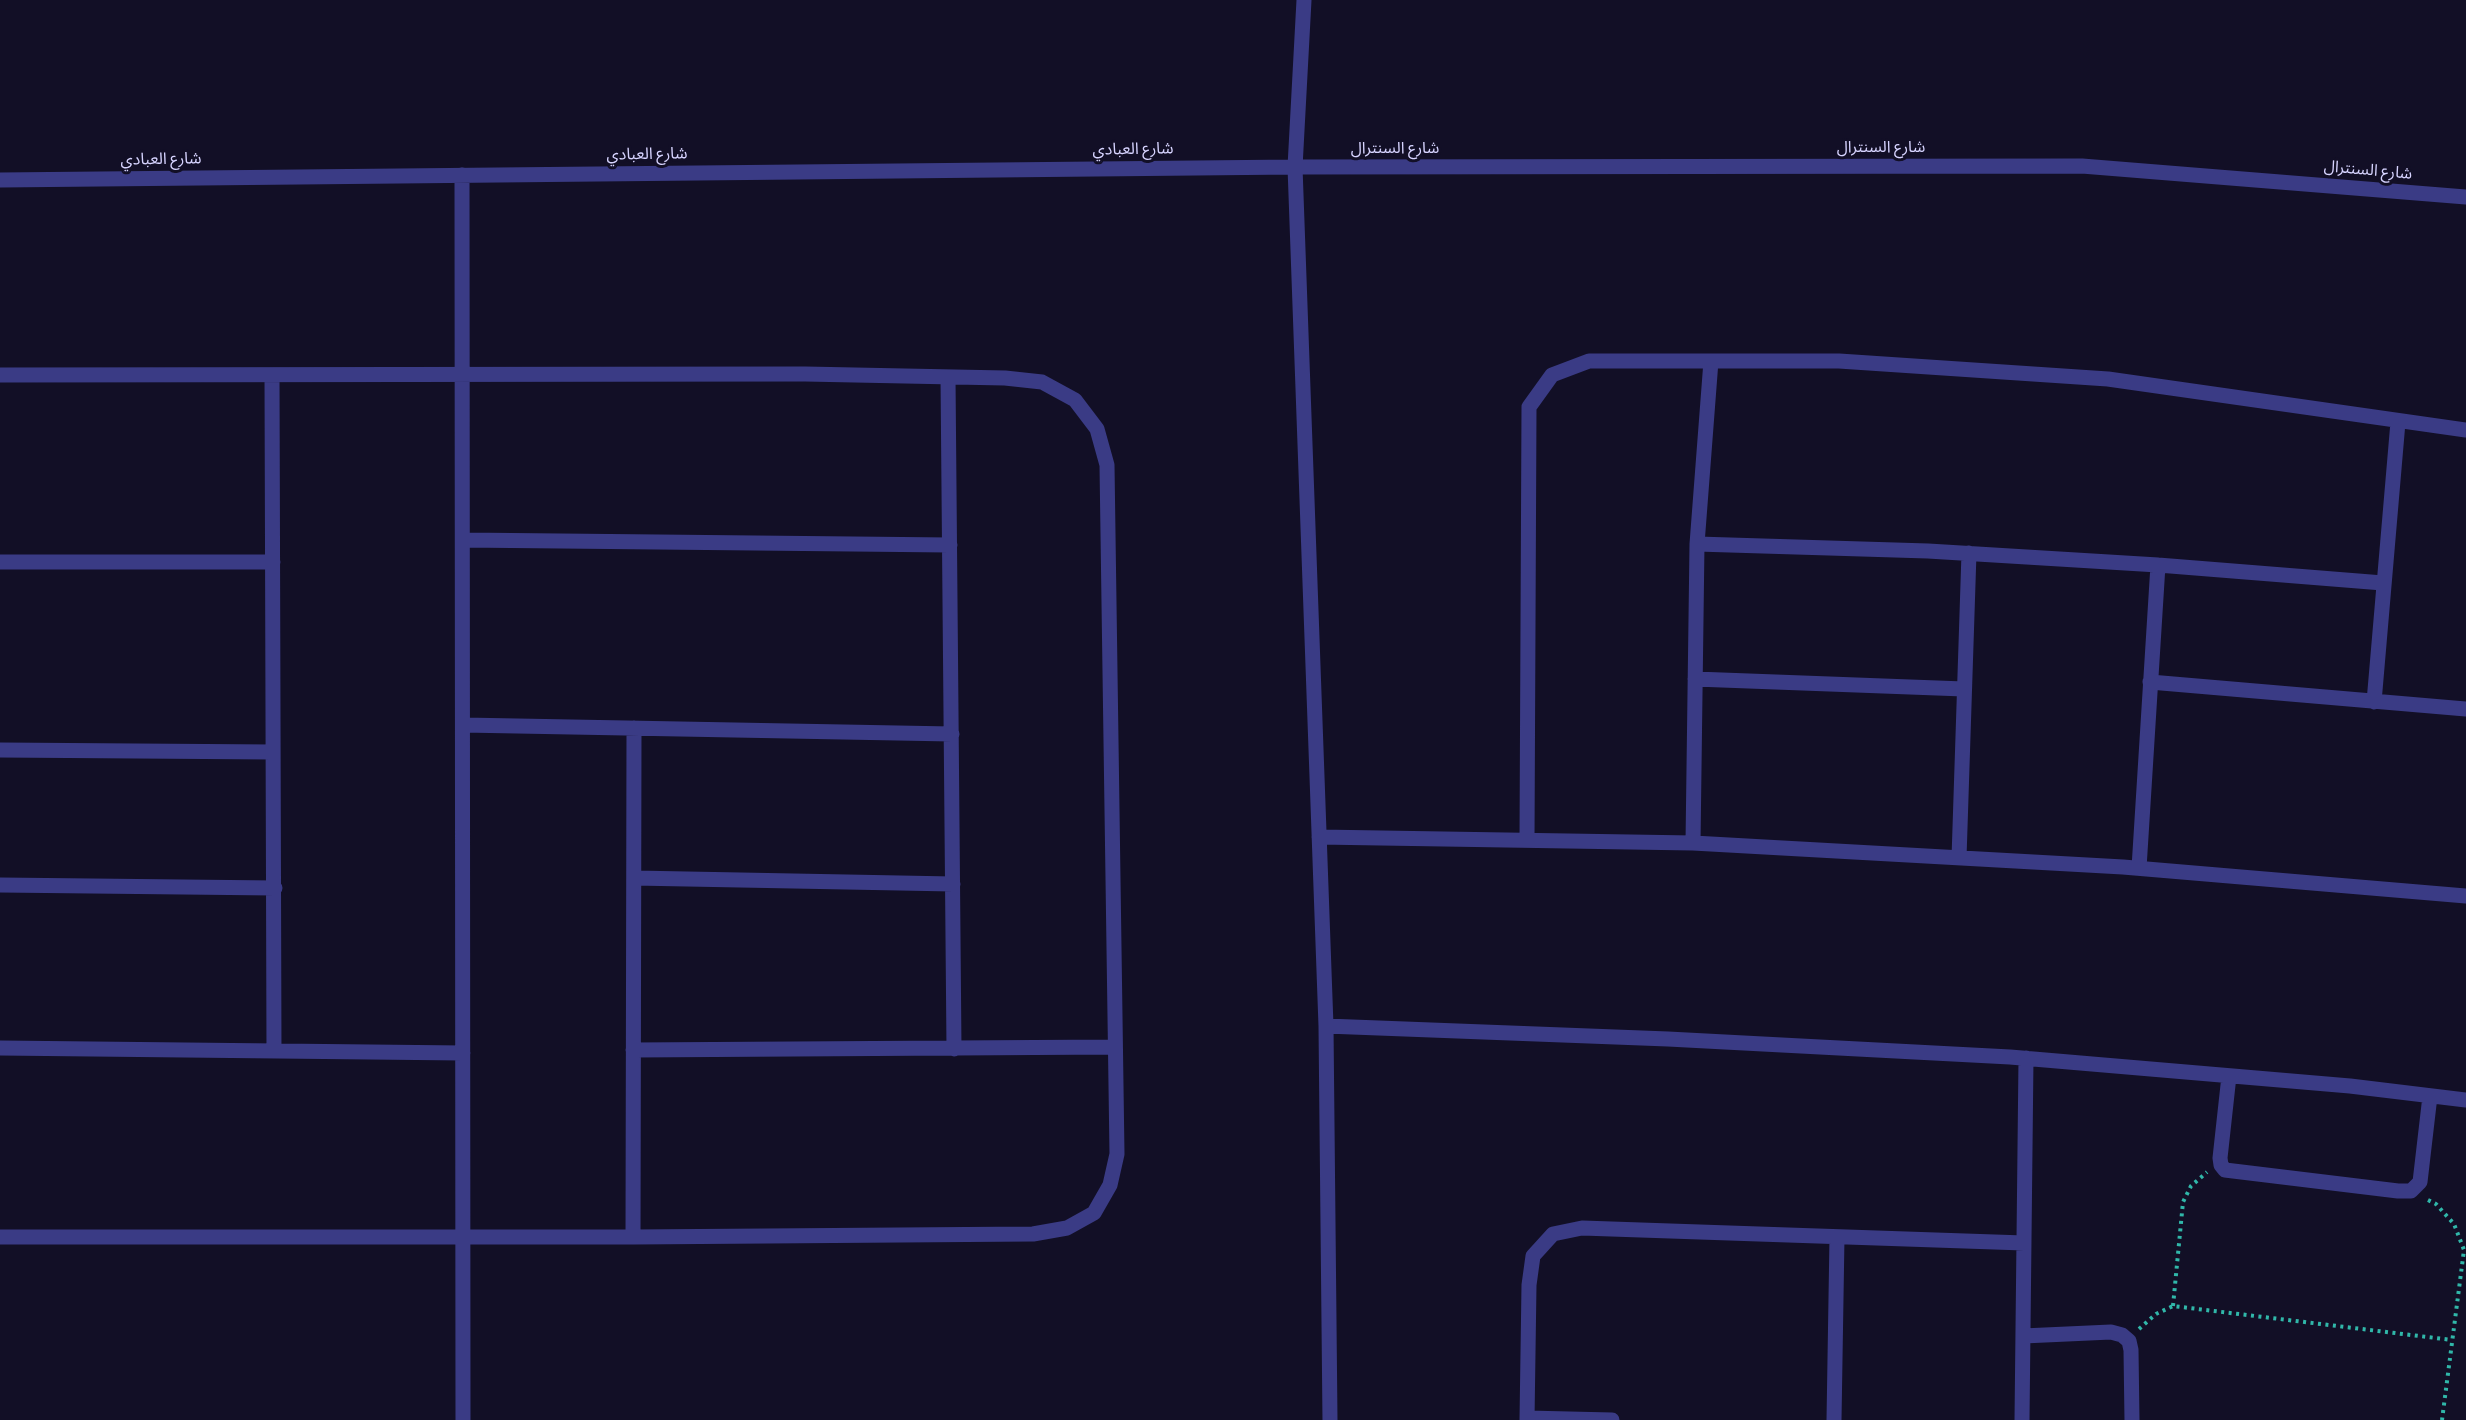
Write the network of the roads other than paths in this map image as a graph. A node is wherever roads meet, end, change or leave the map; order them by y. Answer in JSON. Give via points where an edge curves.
{"nodes":[{"id":1,"x":1304,"y":0,"type":"edge"},
{"id":2,"x":1295,"y":167,"type":"junction"},
{"id":3,"x":462,"y":175,"type":"junction"},
{"id":4,"x":0,"y":180,"type":"edge"},
{"id":5,"x":2466,"y":197,"type":"edge"},
{"id":6,"x":1711,"y":361,"type":"junction"},
{"id":7,"x":0,"y":375,"type":"edge"},
{"id":8,"x":272,"y":375,"type":"junction"},
{"id":9,"x":463,"y":375,"type":"junction"},
{"id":10,"x":948,"y":377,"type":"junction"},
{"id":11,"x":2398,"y":422,"type":"junction"},
{"id":12,"x":2466,"y":430,"type":"edge"},
{"id":13,"x":463,"y":540,"type":"junction"},
{"id":14,"x":1697,"y":544,"type":"junction"},
{"id":15,"x":950,"y":545,"type":"junction"},
{"id":16,"x":1969,"y":553,"type":"junction"},
{"id":17,"x":0,"y":562,"type":"edge"},
{"id":18,"x":273,"y":562,"type":"junction"},
{"id":19,"x":2158,"y":565,"type":"junction"},
{"id":20,"x":2383,"y":583,"type":"junction"},
{"id":21,"x":1695,"y":679,"type":"junction"},
{"id":22,"x":2150,"y":682,"type":"junction"},
{"id":23,"x":1964,"y":689,"type":"junction"},
{"id":24,"x":2374,"y":702,"type":"junction"},
{"id":25,"x":2466,"y":709,"type":"edge"},
{"id":26,"x":463,"y":724,"type":"junction"},
{"id":27,"x":634,"y":728,"type":"junction"},
{"id":28,"x":952,"y":734,"type":"junction"},
{"id":29,"x":0,"y":750,"type":"edge"},
{"id":30,"x":273,"y":752,"type":"junction"},
{"id":31,"x":1319,"y":837,"type":"junction"},
{"id":32,"x":1527,"y":840,"type":"junction"},
{"id":33,"x":1693,"y":843,"type":"junction"},
{"id":34,"x":1959,"y":858,"type":"junction"},
{"id":35,"x":2139,"y":868,"type":"junction"},
{"id":36,"x":634,"y":878,"type":"junction"},
{"id":37,"x":953,"y":884,"type":"junction"},
{"id":38,"x":0,"y":885,"type":"edge"},
{"id":39,"x":275,"y":888,"type":"junction"},
{"id":40,"x":2466,"y":896,"type":"edge"},
{"id":41,"x":1326,"y":1026,"type":"junction"},
{"id":42,"x":1115,"y":1047,"type":"junction"},
{"id":43,"x":0,"y":1048,"type":"edge"},
{"id":44,"x":954,"y":1049,"type":"junction"},
{"id":45,"x":633,"y":1050,"type":"junction"},
{"id":46,"x":274,"y":1051,"type":"junction"},
{"id":47,"x":463,"y":1053,"type":"junction"},
{"id":48,"x":2026,"y":1058,"type":"junction"},
{"id":49,"x":2229,"y":1076,"type":"junction"},
{"id":50,"x":2430,"y":1096,"type":"junction"},
{"id":51,"x":2466,"y":1100,"type":"edge"},
{"id":52,"x":0,"y":1237,"type":"edge"},
{"id":53,"x":633,"y":1237,"type":"junction"},
{"id":54,"x":1837,"y":1237,"type":"junction"},
{"id":55,"x":463,"y":1238,"type":"junction"},
{"id":56,"x":2024,"y":1244,"type":"junction"},
{"id":57,"x":2023,"y":1336,"type":"junction"},
{"id":58,"x":1527,"y":1419,"type":"edge"},
{"id":59,"x":463,"y":1420,"type":"edge"},
{"id":60,"x":1330,"y":1420,"type":"edge"},
{"id":61,"x":1612,"y":1420,"type":"edge"},
{"id":62,"x":1834,"y":1420,"type":"edge"},
{"id":63,"x":2022,"y":1420,"type":"edge"},
{"id":64,"x":2132,"y":1420,"type":"edge"}],
"edges":[{"from":1,"to":2,"type":"street"},
{"from":2,"to":3,"type":"street","name":"شارع العبادي"},
{"from":2,"to":5,"type":"street","name":"شارع السنترال","via":[[2082,166]]},
{"from":2,"to":31,"type":"street"},
{"from":3,"to":4,"type":"street","name":"شارع العبادي"},
{"from":3,"to":9,"type":"street"},
{"from":6,"to":11,"type":"street","via":[[1839,361],[2108,379]]},
{"from":6,"to":14,"type":"street"},
{"from":6,"to":32,"type":"street","via":[[1588,360],[1552,375],[1530,407]]},
{"from":7,"to":8,"type":"street"},
{"from":8,"to":9,"type":"street"},
{"from":8,"to":18,"type":"street"},
{"from":9,"to":10,"type":"street"},
{"from":9,"to":13,"type":"street"},
{"from":10,"to":15,"type":"street"},
{"from":10,"to":42,"type":"street","via":[[1005,378],[1050,386],[1075,400],[1097,429],[1107,465]]},
{"from":11,"to":12,"type":"street"},
{"from":11,"to":20,"type":"street"},
{"from":13,"to":15,"type":"street"},
{"from":13,"to":26,"type":"street"},
{"from":14,"to":16,"type":"street"},
{"from":14,"to":21,"type":"street"},
{"from":15,"to":28,"type":"street"},
{"from":16,"to":19,"type":"street"},
{"from":16,"to":23,"type":"street"},
{"from":17,"to":18,"type":"street"},
{"from":18,"to":30,"type":"street"},
{"from":19,"to":20,"type":"street"},
{"from":19,"to":22,"type":"street"},
{"from":20,"to":24,"type":"street"},
{"from":21,"to":23,"type":"street"},
{"from":21,"to":33,"type":"street"},
{"from":22,"to":24,"type":"street"},
{"from":22,"to":35,"type":"street"},
{"from":23,"to":34,"type":"street"},
{"from":24,"to":25,"type":"street"},
{"from":26,"to":27,"type":"street"},
{"from":26,"to":47,"type":"street"},
{"from":27,"to":28,"type":"street"},
{"from":27,"to":36,"type":"street"},
{"from":28,"to":37,"type":"street"},
{"from":29,"to":30,"type":"street"},
{"from":30,"to":39,"type":"street"},
{"from":31,"to":32,"type":"street"},
{"from":31,"to":41,"type":"street"},
{"from":32,"to":33,"type":"street"},
{"from":33,"to":34,"type":"street"},
{"from":34,"to":35,"type":"street"},
{"from":35,"to":40,"type":"street"},
{"from":36,"to":37,"type":"street"},
{"from":36,"to":45,"type":"street"},
{"from":37,"to":44,"type":"street"},
{"from":38,"to":39,"type":"street"},
{"from":39,"to":46,"type":"street"},
{"from":41,"to":48,"type":"street","via":[[1668,1038]]},
{"from":41,"to":60,"type":"street"},
{"from":42,"to":44,"type":"street"},
{"from":42,"to":53,"type":"street","via":[[1117,1154],[1110,1185],[1094,1213],[1067,1228],[1033,1234]]},
{"from":43,"to":46,"type":"street"},
{"from":44,"to":45,"type":"street"},
{"from":45,"to":53,"type":"street"},
{"from":46,"to":47,"type":"street"},
{"from":47,"to":55,"type":"street"},
{"from":48,"to":49,"type":"street"},
{"from":48,"to":56,"type":"street"},
{"from":49,"to":50,"type":"street"},
{"from":49,"to":50,"type":"street","via":[[2221,1165],[2225,1170],[2398,1191],[2411,1191],[2420,1182]]},
{"from":50,"to":51,"type":"street"},
{"from":52,"to":55,"type":"street"},
{"from":53,"to":55,"type":"street"},
{"from":54,"to":56,"type":"street"},
{"from":54,"to":58,"type":"street","via":[[1582,1228],[1553,1234],[1533,1256],[1531,1266]]},
{"from":54,"to":62,"type":"street"},
{"from":55,"to":59,"type":"street"},
{"from":56,"to":57,"type":"street"},
{"from":57,"to":63,"type":"street"},
{"from":57,"to":64,"type":"street","via":[[2111,1332],[2122,1335],[2129,1341]]},
{"from":58,"to":61,"type":"street"}]}
